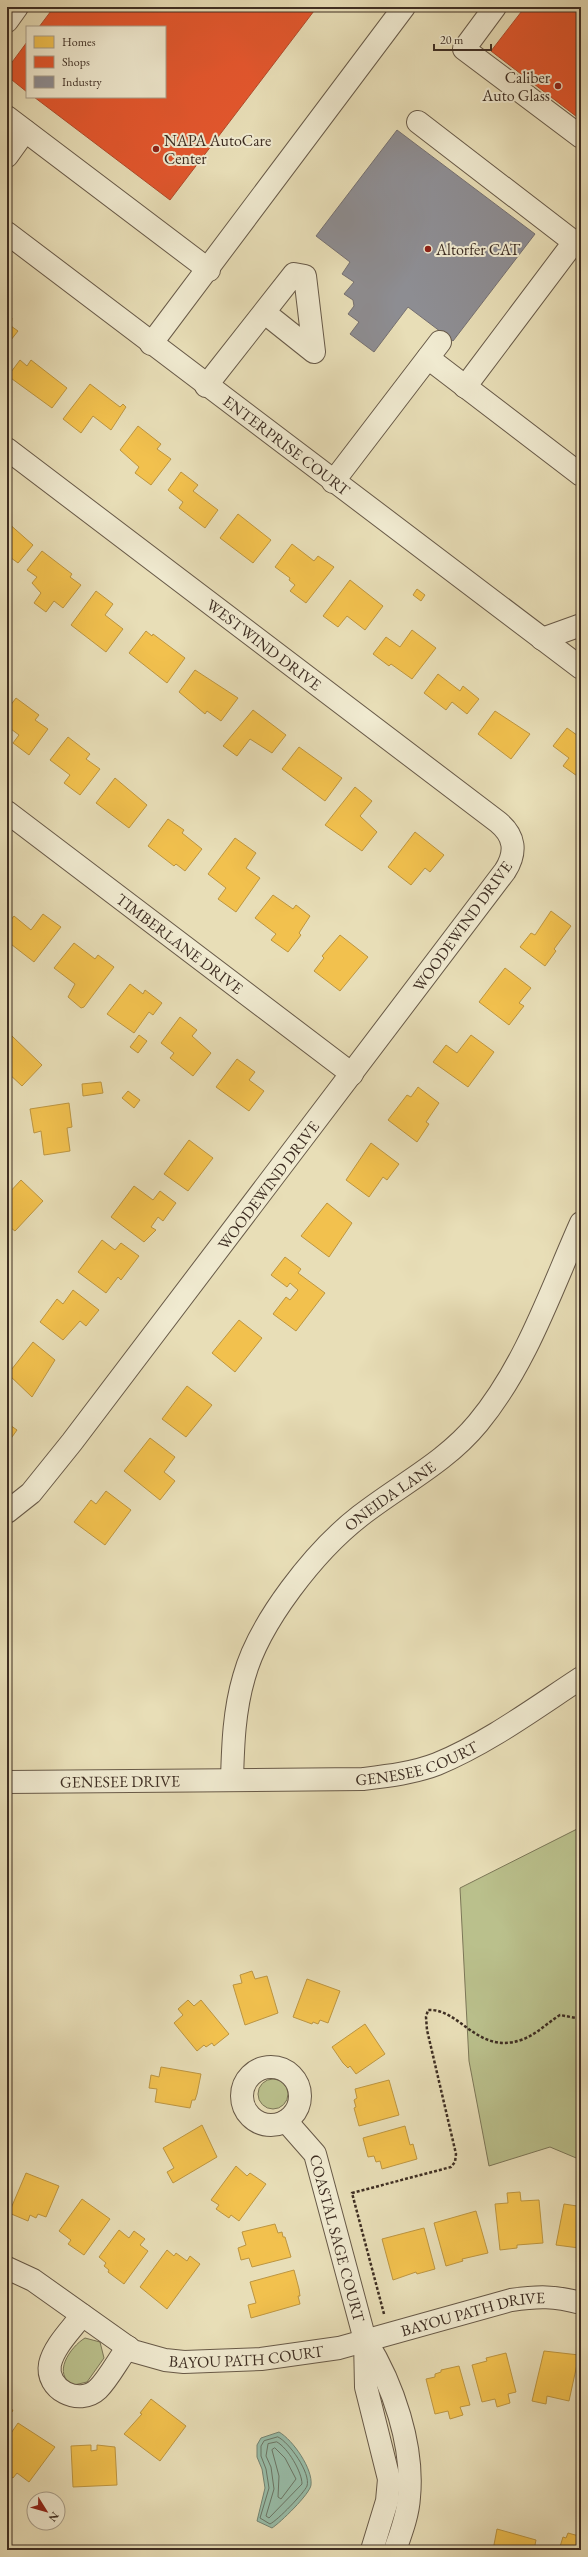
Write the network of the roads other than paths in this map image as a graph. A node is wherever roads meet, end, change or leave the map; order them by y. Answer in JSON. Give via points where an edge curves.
{"nodes":[{"id":1,"x":17,"y":7,"type":"edge"},
{"id":2,"x":404,"y":7,"type":"edge"},
{"id":3,"x":495,"y":7,"type":"edge"},
{"id":4,"x":7,"y":21,"type":"edge"},
{"id":5,"x":7,"y":118,"type":"edge"},
{"id":6,"x":418,"y":122,"type":"dead end"},
{"id":7,"x":25,"y":131,"type":"junction"},
{"id":8,"x":581,"y":137,"type":"edge"},
{"id":9,"x":7,"y":156,"type":"edge"},
{"id":10,"x":7,"y":233,"type":"edge"},
{"id":11,"x":209,"y":270,"type":"junction"},
{"id":12,"x":265,"y":313,"type":"dead end"},
{"id":13,"x":152,"y":344,"type":"junction"},
{"id":14,"x":206,"y":386,"type":"junction"},
{"id":15,"x":465,"y":387,"type":"junction"},
{"id":16,"x":7,"y":449,"type":"edge"},
{"id":17,"x":581,"y":475,"type":"edge"},
{"id":18,"x":333,"y":482,"type":"junction"},
{"id":19,"x":581,"y":625,"type":"edge"},
{"id":20,"x":542,"y":639,"type":"junction"},
{"id":21,"x":574,"y":663,"type":"edge"},
{"id":22,"x":7,"y":812,"type":"edge"},
{"id":23,"x":513,"y":846,"type":"joint"},
{"id":24,"x":352,"y":1074,"type":"junction"},
{"id":25,"x":581,"y":1223,"type":"edge"},
{"id":26,"x":7,"y":1512,"type":"edge"},
{"id":27,"x":581,"y":1678,"type":"edge"},
{"id":28,"x":232,"y":1779,"type":"junction"},
{"id":29,"x":7,"y":1782,"type":"edge"},
{"id":30,"x":286,"y":2121,"type":"dead end"},
{"id":31,"x":7,"y":2268,"type":"edge"},
{"id":32,"x":581,"y":2303,"type":"edge"},
{"id":33,"x":82,"y":2315,"type":"junction"},
{"id":34,"x":366,"y":2340,"type":"junction"},
{"id":35,"x":128,"y":2347,"type":"junction"},
{"id":36,"x":372,"y":2550,"type":"edge"},
{"id":37,"x":395,"y":2550,"type":"edge"}],
"edges":[{"from":1,"to":4,"type":"street"},
{"from":2,"to":11,"type":"street"},
{"from":3,"to":8,"type":"street","via":[[464,49]]},
{"from":5,"to":7,"type":"street"},
{"from":6,"to":15,"type":"street","via":[[574,242]]},
{"from":7,"to":9,"type":"street"},
{"from":7,"to":11,"type":"street"},
{"from":10,"to":13,"type":"street","name":"ENTERPRISE COURT"},
{"from":11,"to":13,"type":"street"},
{"from":12,"to":14,"type":"street"},
{"from":13,"to":14,"type":"street","name":"ENTERPRISE COURT"},
{"from":14,"to":18,"type":"street","name":"ENTERPRISE COURT"},
{"from":15,"to":17,"type":"street"},
{"from":15,"to":18,"type":"street","via":[[434,350]]},
{"from":16,"to":23,"type":"street","name":"WESTWIND DRIVE","via":[[498,822],[507,830]]},
{"from":18,"to":20,"type":"street","name":"ENTERPRISE COURT"},
{"from":19,"to":20,"type":"street"},
{"from":20,"to":21,"type":"street","name":"ENTERPRISE COURT"},
{"from":22,"to":24,"type":"street","name":"TIMBERLANE DRIVE"},
{"from":23,"to":24,"type":"street","name":"WOODEWIND DRIVE","via":[[511,861],[505,871]]},
{"from":24,"to":26,"type":"street","name":"WOODEWIND DRIVE","via":[[72,1442],[31,1493]]},
{"from":25,"to":28,"type":"street","name":"ONEIDA LANE","via":[[521,1356],[500,1393],[478,1423],[435,1465],[361,1515],[339,1534],[308,1568],[269,1621],[250,1659],[239,1695],[235,1716]]},
{"from":27,"to":28,"type":"street","name":"GENESEE COURT","via":[[465,1752],[436,1765],[401,1774],[363,1779]]},
{"from":28,"to":29,"type":"street","name":"GENESEE DRIVE"},
{"from":30,"to":34,"type":"street","name":"COASTAL SAGE COURT","via":[[315,2154]]},
{"from":31,"to":33,"type":"street","name":"BAYOU PATH COURT","via":[[32,2280]]},
{"from":32,"to":34,"type":"street","name":"BAYOU PATH DRIVE","via":[[556,2296],[534,2296]]},
{"from":33,"to":35,"type":"street","name":"BAYOU PATH COURT"},
{"from":33,"to":35,"type":"street","via":[[53,2355],[50,2365],[55,2383],[62,2391],[72,2397],[80,2397],[98,2389]]},
{"from":34,"to":35,"type":"street","name":"BAYOU PATH COURT","via":[[339,2348],[260,2359],[184,2362],[165,2360]]},
{"from":34,"to":36,"type":"street","via":[[366,2387],[389,2479],[387,2501]]},
{"from":34,"to":37,"type":"street","via":[[392,2389],[409,2470],[409,2498]]}]}
